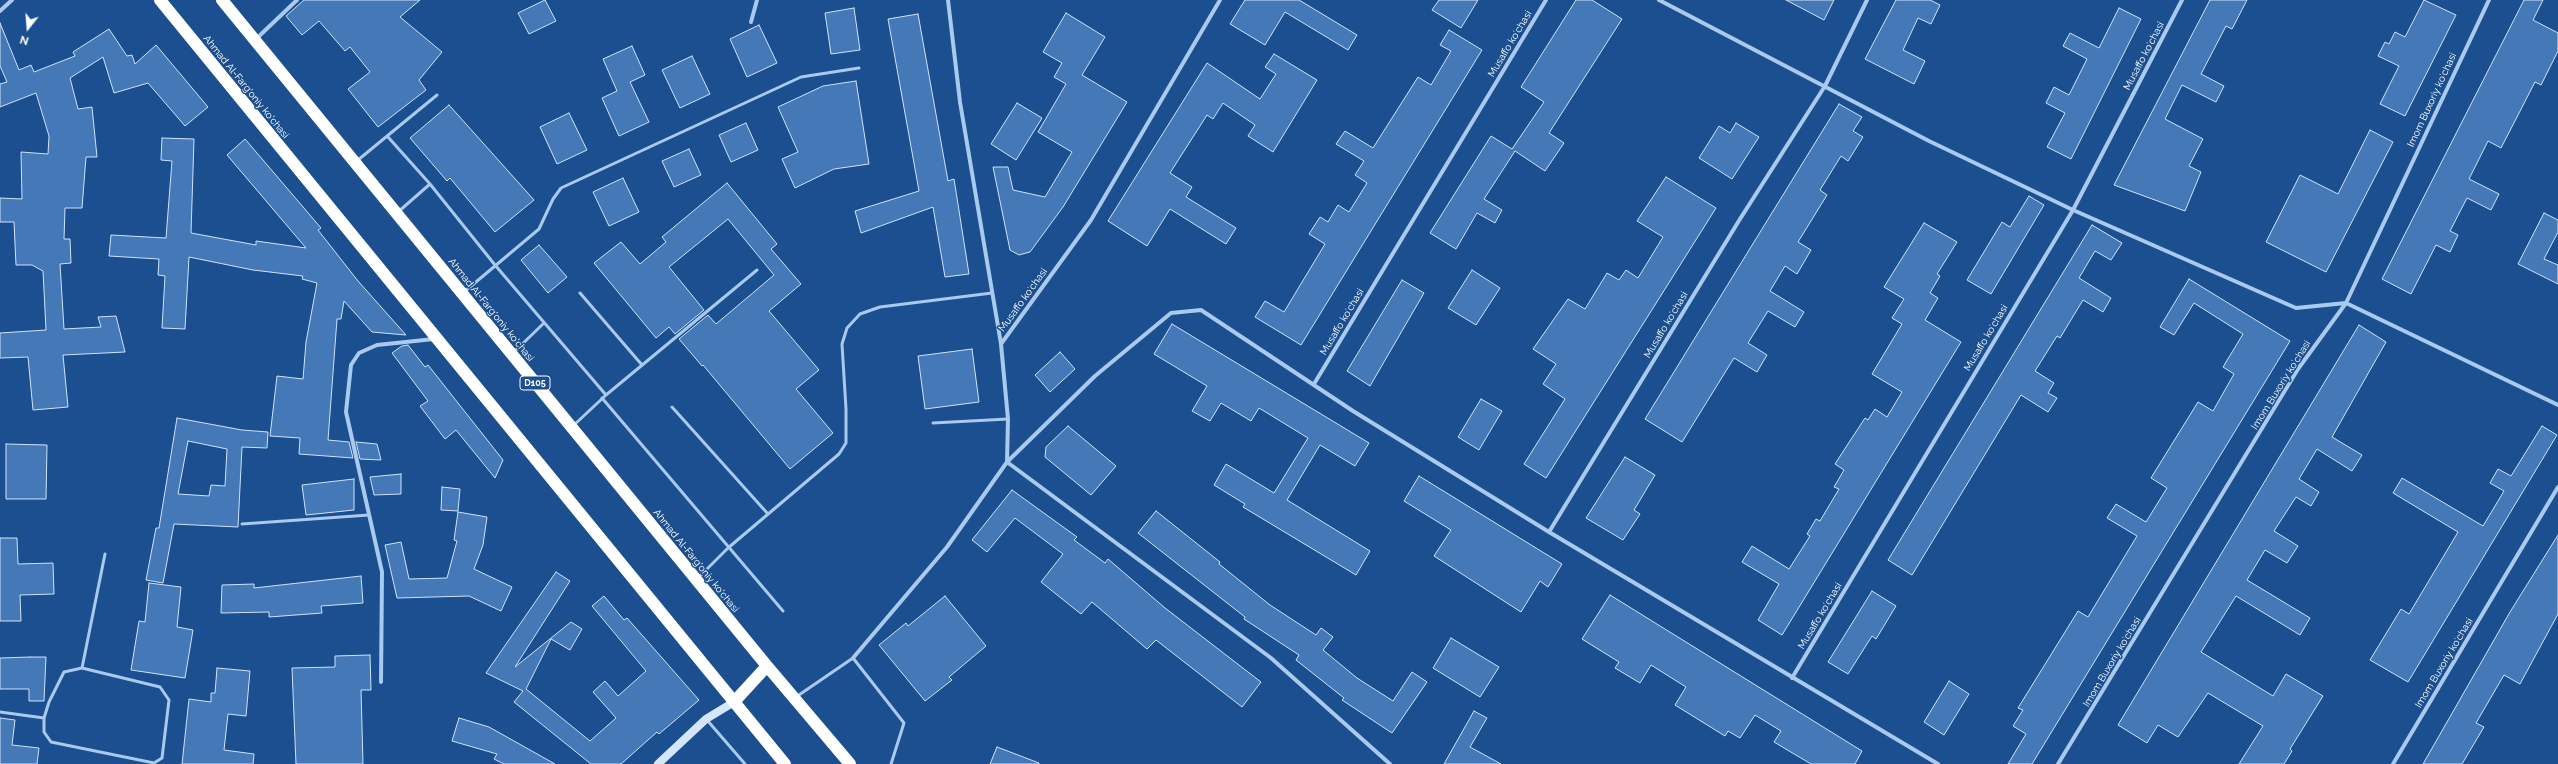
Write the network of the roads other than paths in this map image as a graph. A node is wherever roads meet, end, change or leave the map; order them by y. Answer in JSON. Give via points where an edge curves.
{"nodes":[{"id":1,"x":12,"y":0,"type":"edge"},
{"id":2,"x":160,"y":0,"type":"edge"},
{"id":3,"x":222,"y":0,"type":"edge"},
{"id":4,"x":297,"y":0,"type":"edge"},
{"id":5,"x":757,"y":0,"type":"edge"},
{"id":6,"x":948,"y":0,"type":"edge"},
{"id":7,"x":1220,"y":0,"type":"edge"},
{"id":8,"x":1546,"y":0,"type":"edge"},
{"id":9,"x":1659,"y":0,"type":"edge"},
{"id":10,"x":1867,"y":0,"type":"edge"},
{"id":11,"x":2182,"y":0,"type":"edge"},
{"id":12,"x":2489,"y":0,"type":"edge"},
{"id":13,"x":0,"y":10,"type":"edge"},
{"id":14,"x":751,"y":22,"type":"dead end"},
{"id":15,"x":255,"y":40,"type":"junction"},
{"id":16,"x":859,"y":68,"type":"dead end"},
{"id":17,"x":1825,"y":86,"type":"junction"},
{"id":18,"x":437,"y":95,"type":"dead end"},
{"id":19,"x":388,"y":137,"type":"junction"},
{"id":20,"x":355,"y":163,"type":"junction"},
{"id":21,"x":430,"y":184,"type":"junction"},
{"id":22,"x":2073,"y":210,"type":"junction"},
{"id":23,"x":396,"y":213,"type":"junction"},
{"id":24,"x":495,"y":265,"type":"junction"},
{"id":25,"x":757,"y":270,"type":"dead end"},
{"id":26,"x":462,"y":293,"type":"junction"},
{"id":27,"x":992,"y":293,"type":"junction"},
{"id":28,"x":580,"y":294,"type":"dead end"},
{"id":29,"x":2346,"y":302,"type":"junction"},
{"id":30,"x":544,"y":323,"type":"junction"},
{"id":31,"x":437,"y":339,"type":"junction"},
{"id":32,"x":1001,"y":344,"type":"junction"},
{"id":33,"x":512,"y":354,"type":"junction"},
{"id":34,"x":642,"y":364,"type":"junction"},
{"id":35,"x":1314,"y":384,"type":"junction"},
{"id":36,"x":606,"y":394,"type":"junction"},
{"id":37,"x":602,"y":398,"type":"junction"},
{"id":38,"x":2558,"y":405,"type":"edge"},
{"id":39,"x":672,"y":407,"type":"dead end"},
{"id":40,"x":1008,"y":419,"type":"junction"},
{"id":41,"x":933,"y":423,"type":"dead end"},
{"id":42,"x":572,"y":427,"type":"junction"},
{"id":43,"x":1007,"y":462,"type":"junction"},
{"id":44,"x":2558,"y":487,"type":"edge"},
{"id":45,"x":768,"y":514,"type":"junction"},
{"id":46,"x":369,"y":515,"type":"junction"},
{"id":47,"x":242,"y":524,"type":"dead end"},
{"id":48,"x":1549,"y":532,"type":"junction"},
{"id":49,"x":728,"y":548,"type":"junction"},
{"id":50,"x":105,"y":554,"type":"dead end"},
{"id":51,"x":696,"y":580,"type":"junction"},
{"id":52,"x":783,"y":611,"type":"dead end"},
{"id":53,"x":853,"y":658,"type":"junction"},
{"id":54,"x":768,"y":666,"type":"junction"},
{"id":55,"x":82,"y":668,"type":"junction"},
{"id":56,"x":1792,"y":678,"type":"junction"},
{"id":57,"x":381,"y":682,"type":"dead end"},
{"id":58,"x":794,"y":698,"type":"junction"},
{"id":59,"x":734,"y":702,"type":"junction"},
{"id":60,"x":0,"y":712,"type":"edge"},
{"id":61,"x":44,"y":718,"type":"junction"},
{"id":62,"x":706,"y":720,"type":"junction"},
{"id":63,"x":658,"y":764,"type":"edge"},
{"id":64,"x":745,"y":764,"type":"edge"},
{"id":65,"x":785,"y":764,"type":"edge"},
{"id":66,"x":850,"y":764,"type":"edge"},
{"id":67,"x":891,"y":764,"type":"edge"},
{"id":68,"x":1390,"y":764,"type":"edge"},
{"id":69,"x":1938,"y":764,"type":"edge"},
{"id":70,"x":2058,"y":764,"type":"edge"},
{"id":71,"x":2393,"y":764,"type":"edge"}],
"edges":[{"from":1,"to":13,"type":"street"},
{"from":2,"to":31,"type":"highway","name":"Ahmad Al-Farg'oniy ko'chasi"},
{"from":3,"to":15,"type":"highway","name":"Ahmad Al-Farg'oniy ko'chasi","number":"D105"},
{"from":4,"to":15,"type":"street"},
{"from":5,"to":14,"type":"street"},
{"from":6,"to":27,"type":"street","via":[[960,102]]},
{"from":7,"to":32,"type":"street","name":"Musaffo koʻchasi","via":[[1091,220]]},
{"from":8,"to":35,"type":"street","name":"Musaffo koʻchasi"},
{"from":9,"to":17,"type":"street"},
{"from":10,"to":17,"type":"street","name":"Musaffo koʻchasi"},
{"from":11,"to":22,"type":"street","name":"Musaffo koʻchasi"},
{"from":12,"to":29,"type":"street","name":"Imom Buxoriy koʻchasi"},
{"from":15,"to":20,"type":"highway","name":"Ahmad Al-Farg'oniy ko'chasi","number":"D105"},
{"from":16,"to":24,"type":"lane","via":[[801,77],[561,188],[539,229]]},
{"from":17,"to":22,"type":"street","via":[[1929,141]]},
{"from":17,"to":48,"type":"street","name":"Musaffo koʻchasi","via":[[1740,219]]},
{"from":18,"to":19,"type":"lane"},
{"from":19,"to":20,"type":"lane"},
{"from":19,"to":21,"type":"lane"},
{"from":20,"to":23,"type":"highway","name":"Ahmad Al-Farg'oniy ko'chasi","number":"D105"},
{"from":21,"to":23,"type":"lane"},
{"from":21,"to":24,"type":"lane"},
{"from":22,"to":29,"type":"street","via":[[2296,308]]},
{"from":22,"to":56,"type":"street","name":"Musaffo koʻchasi"},
{"from":23,"to":26,"type":"highway","name":"Ahmad Al-Farg'oniy ko'chasi","number":"D105"},
{"from":24,"to":26,"type":"lane"},
{"from":24,"to":30,"type":"lane"},
{"from":25,"to":34,"type":"lane"},
{"from":26,"to":33,"type":"highway","name":"Ahmad Al-Farg'oniy ko'chasi","number":"D105"},
{"from":27,"to":32,"type":"street"},
{"from":27,"to":45,"type":"lane","via":[[880,307],[860,314],[847,328],[842,344],[846,443],[838,454]]},
{"from":28,"to":34,"type":"lane"},
{"from":29,"to":38,"type":"street"},
{"from":29,"to":70,"type":"street","name":"Imom Buxoriy koʻchasi","via":[[2298,369]]},
{"from":30,"to":33,"type":"lane"},
{"from":30,"to":36,"type":"lane"},
{"from":31,"to":46,"type":"street","via":[[377,345],[359,353],[351,365],[346,412]]},
{"from":31,"to":59,"type":"highway","name":"Ahmad Al-Farg'oniy ko'chasi"},
{"from":32,"to":40,"type":"street"},
{"from":33,"to":42,"type":"highway","name":"Ahmad Al-Farg'oniy ko'chasi","number":"D105"},
{"from":34,"to":36,"type":"lane"},
{"from":35,"to":43,"type":"street","via":[[1201,310],[1171,313],[1095,376]]},
{"from":35,"to":48,"type":"street","via":[[1353,411]]},
{"from":36,"to":37,"type":"lane"},
{"from":37,"to":42,"type":"lane"},
{"from":37,"to":49,"type":"lane"},
{"from":39,"to":45,"type":"lane"},
{"from":40,"to":41,"type":"lane"},
{"from":40,"to":43,"type":"street"},
{"from":42,"to":51,"type":"highway","name":"Ahmad Al-Farg'oniy ko'chasi","number":"D105"},
{"from":43,"to":53,"type":"street","via":[[947,546]]},
{"from":43,"to":68,"type":"street","via":[[1271,658]]},
{"from":44,"to":71,"type":"street","name":"Imom Buxoriy koʻchasi"},
{"from":45,"to":49,"type":"lane"},
{"from":46,"to":47,"type":"lane"},
{"from":46,"to":57,"type":"street","via":[[382,572]]},
{"from":48,"to":56,"type":"street"},
{"from":49,"to":51,"type":"lane"},
{"from":49,"to":52,"type":"lane"},
{"from":50,"to":55,"type":"lane"},
{"from":51,"to":54,"type":"highway","name":"Ahmad Al-Farg'oniy ko'chasi","number":"D105"},
{"from":53,"to":58,"type":"lane"},
{"from":53,"to":67,"type":"lane","via":[[904,723]]},
{"from":54,"to":58,"type":"highway","name":"Ahmad Al-Farg'oniy ko'chasi","number":"D105"},
{"from":54,"to":59,"type":"highway"},
{"from":55,"to":61,"type":"lane","via":[[64,672]]},
{"from":55,"to":61,"type":"lane","via":[[160,686],[169,700],[162,758],[154,763],[51,742],[44,732]]},
{"from":56,"to":69,"type":"street"},
{"from":58,"to":66,"type":"highway","name":"Ahmad Al-Farg'oniy ko'chasi","number":"D105"},
{"from":59,"to":62,"type":"main road"},
{"from":59,"to":65,"type":"highway","name":"Ahmad Al-Farg'oniy ko'chasi"},
{"from":60,"to":61,"type":"lane"},
{"from":62,"to":63,"type":"main road"},
{"from":62,"to":64,"type":"lane"}]}
